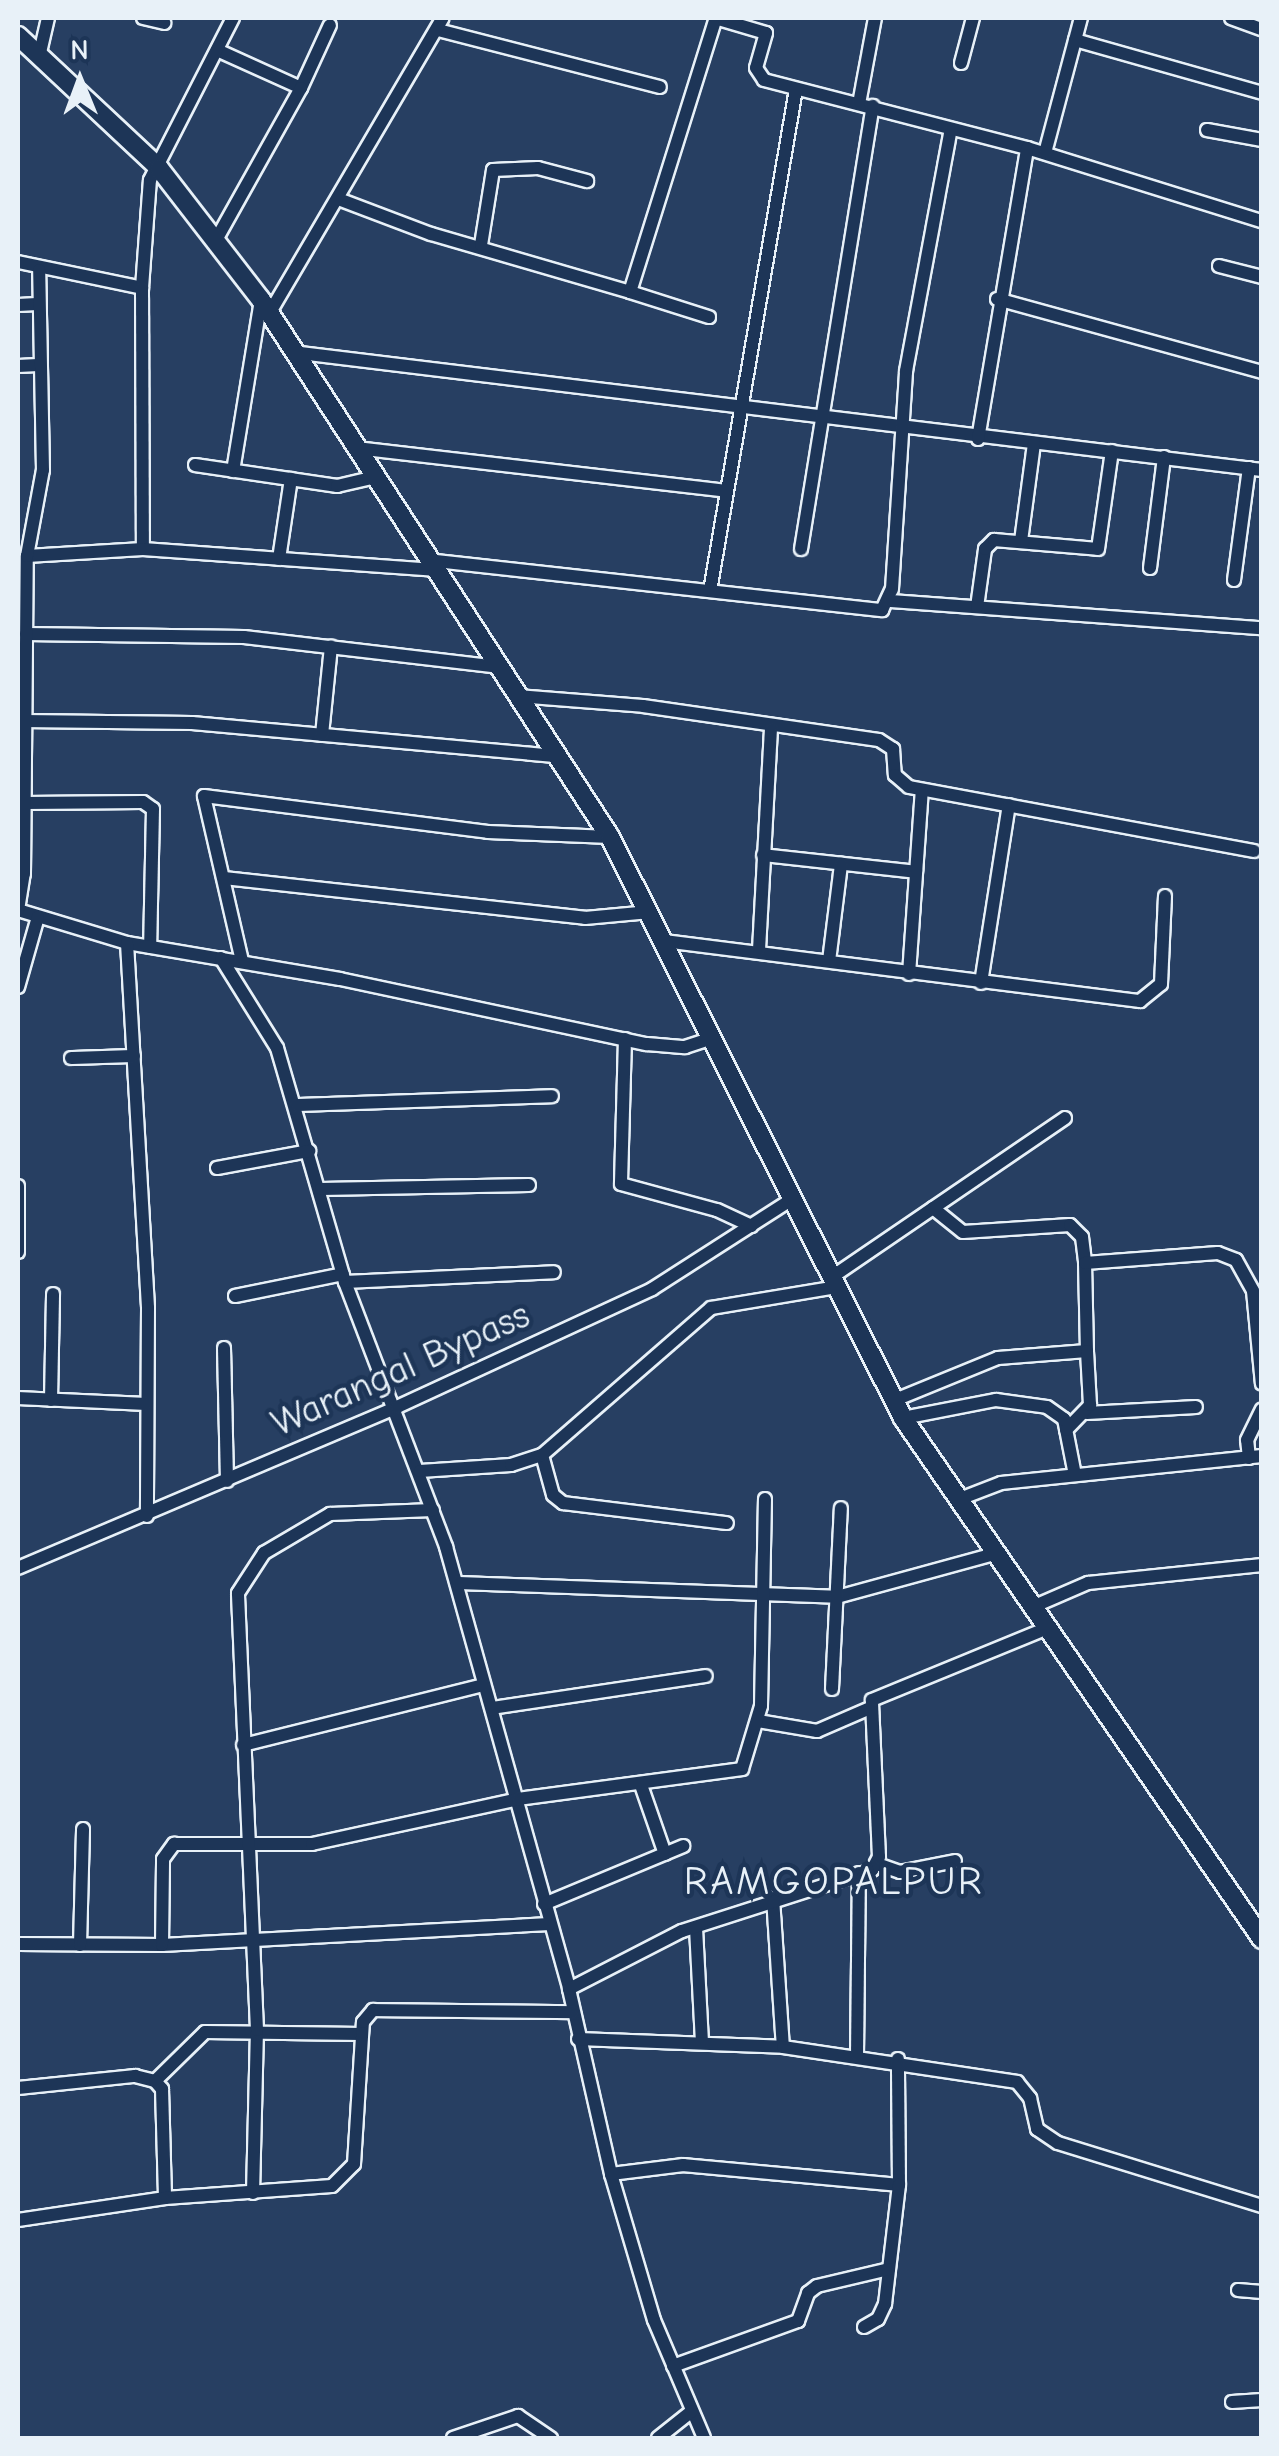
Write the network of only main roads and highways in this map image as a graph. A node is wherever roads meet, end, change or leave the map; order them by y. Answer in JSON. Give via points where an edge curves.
{"nodes":[{"id":1,"x":18,"y":36,"type":"edge"},
{"id":2,"x":1262,"y":1939,"type":"edge"}],
"edges":[{"from":1,"to":2,"type":"main road","via":[[159,168],[265,307],[610,837],[899,1409]]}]}
